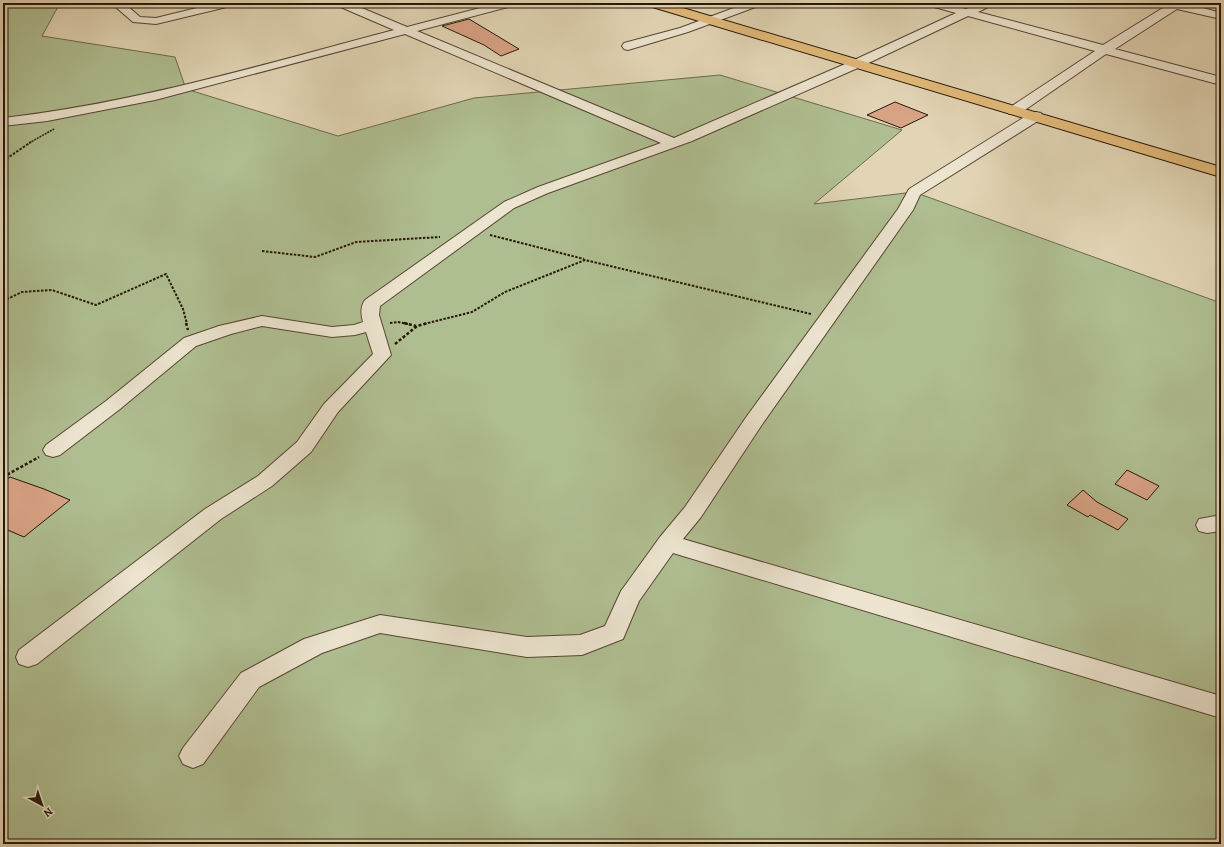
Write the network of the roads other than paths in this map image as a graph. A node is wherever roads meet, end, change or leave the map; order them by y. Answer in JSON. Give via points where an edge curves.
{"nodes":[{"id":1,"x":117,"y":3,"type":"edge"},
{"id":2,"x":231,"y":3,"type":"edge"},
{"id":3,"x":340,"y":3,"type":"edge"},
{"id":4,"x":512,"y":3,"type":"edge"},
{"id":5,"x":653,"y":3,"type":"edge"},
{"id":6,"x":757,"y":3,"type":"edge"},
{"id":7,"x":931,"y":3,"type":"edge"},
{"id":8,"x":988,"y":3,"type":"edge"},
{"id":9,"x":1174,"y":4,"type":"edge"},
{"id":10,"x":967,"y":14,"type":"junction"},
{"id":11,"x":1221,"y":16,"type":"edge"},
{"id":12,"x":710,"y":20,"type":"junction"},
{"id":13,"x":405,"y":31,"type":"junction"},
{"id":14,"x":628,"y":46,"type":"dead end"},
{"id":15,"x":1104,"y":50,"type":"junction"},
{"id":16,"x":856,"y":64,"type":"junction"},
{"id":17,"x":1221,"y":81,"type":"edge"},
{"id":18,"x":1014,"y":111,"type":"junction"},
{"id":19,"x":1036,"y":116,"type":"junction"},
{"id":20,"x":3,"y":122,"type":"edge"},
{"id":21,"x":674,"y":143,"type":"junction"},
{"id":22,"x":1221,"y":172,"type":"edge"},
{"id":23,"x":373,"y":325,"type":"junction"},
{"id":24,"x":53,"y":450,"type":"road end"},
{"id":25,"x":668,"y":543,"type":"junction"},
{"id":26,"x":28,"y":657,"type":"dead end"},
{"id":27,"x":1221,"y":707,"type":"edge"},
{"id":28,"x":193,"y":756,"type":"dead end"}],
"edges":[{"from":1,"to":2,"type":"street","via":[[137,20],[156,21]]},
{"from":3,"to":13,"type":"street"},
{"from":4,"to":13,"type":"street"},
{"from":5,"to":12,"type":"highway"},
{"from":6,"to":12,"type":"street"},
{"from":7,"to":10,"type":"street"},
{"from":8,"to":10,"type":"street"},
{"from":9,"to":11,"type":"street"},
{"from":9,"to":15,"type":"street"},
{"from":10,"to":15,"type":"street"},
{"from":10,"to":16,"type":"street"},
{"from":12,"to":14,"type":"street"},
{"from":12,"to":16,"type":"highway"},
{"from":13,"to":20,"type":"street","via":[[155,96],[47,117]]},
{"from":13,"to":21,"type":"street"},
{"from":15,"to":17,"type":"street"},
{"from":15,"to":18,"type":"street"},
{"from":16,"to":18,"type":"highway"},
{"from":16,"to":21,"type":"street"},
{"from":18,"to":19,"type":"highway"},
{"from":19,"to":22,"type":"highway"},
{"from":19,"to":25,"type":"street","via":[[914,192],[905,210],[754,421],[693,512]]},
{"from":21,"to":23,"type":"street","via":[[543,190],[509,205],[372,304],[370,315]]},
{"from":23,"to":24,"type":"street","via":[[332,332],[262,321],[190,342]]},
{"from":23,"to":26,"type":"street","via":[[382,355],[331,408],[304,447],[265,481],[213,514]]},
{"from":25,"to":27,"type":"street"},
{"from":25,"to":28,"type":"street","via":[[630,597],[614,632],[582,645],[528,647],[380,624],[312,646],[250,680]]}]}
